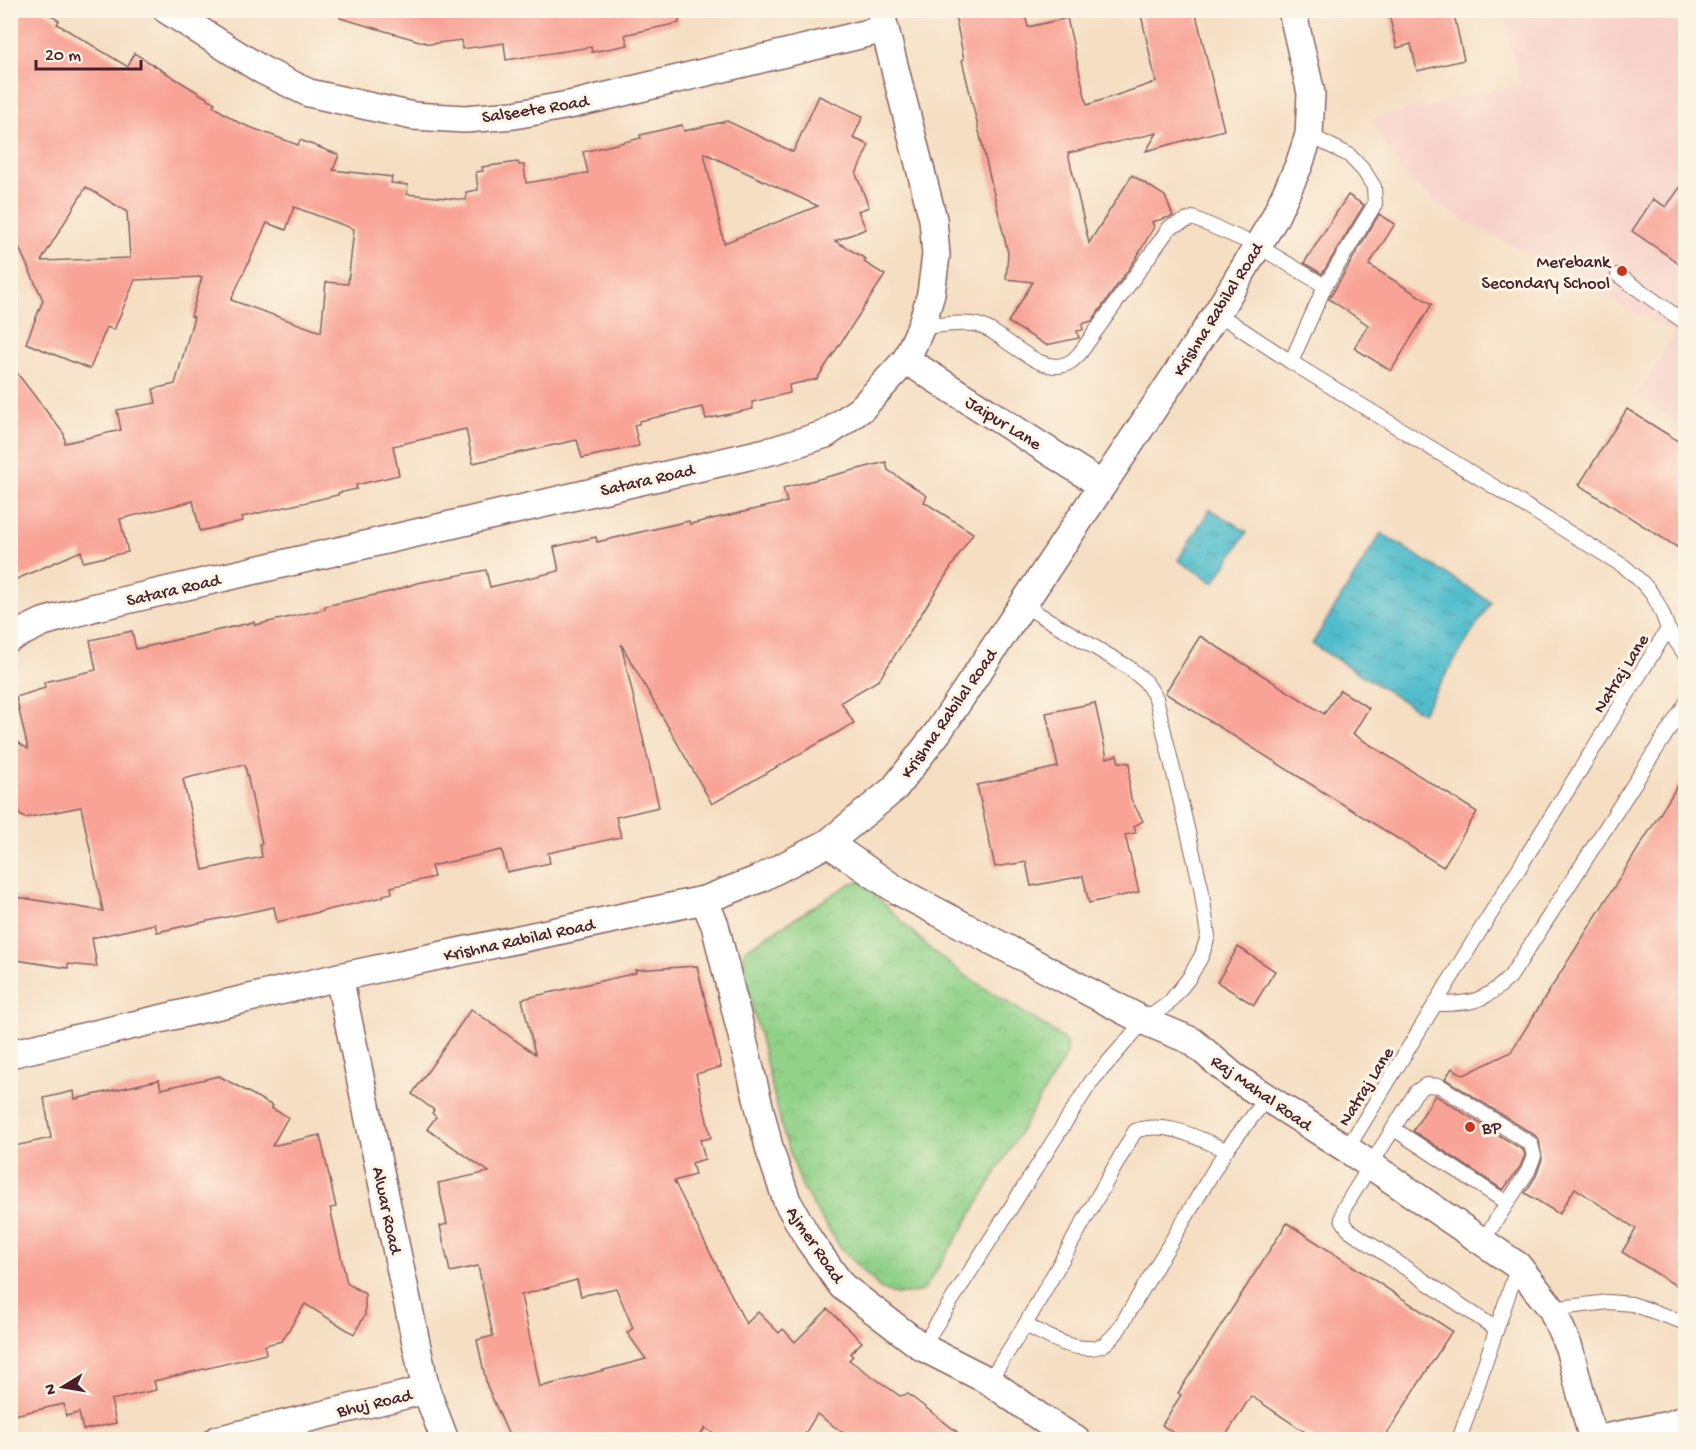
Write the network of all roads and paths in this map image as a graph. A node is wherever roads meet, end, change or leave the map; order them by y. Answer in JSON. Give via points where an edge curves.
{"nodes":[{"id":1,"x":167,"y":10,"type":"edge"},
{"id":2,"x":1292,"y":10,"type":"edge"},
{"id":3,"x":883,"y":20,"type":"edge"},
{"id":4,"x":1309,"y":135,"type":"junction"},
{"id":5,"x":1258,"y":246,"type":"junction"},
{"id":6,"x":1618,"y":275,"type":"dead end"},
{"id":7,"x":1325,"y":286,"type":"junction"},
{"id":8,"x":1216,"y":314,"type":"junction"},
{"id":9,"x":1686,"y":323,"type":"edge"},
{"id":10,"x":921,"y":327,"type":"junction"},
{"id":11,"x":906,"y":360,"type":"junction"},
{"id":12,"x":1291,"y":362,"type":"junction"},
{"id":13,"x":1102,"y":485,"type":"junction"},
{"id":14,"x":1023,"y":605,"type":"junction"},
{"id":15,"x":1668,"y":629,"type":"junction"},
{"id":16,"x":10,"y":638,"type":"edge"},
{"id":17,"x":1686,"y":656,"type":"edge"},
{"id":18,"x":1686,"y":703,"type":"edge"},
{"id":19,"x":828,"y":843,"type":"junction"},
{"id":20,"x":704,"y":900,"type":"junction"},
{"id":21,"x":339,"y":978,"type":"junction"},
{"id":22,"x":1437,"y":1004,"type":"junction"},
{"id":23,"x":1144,"y":1021,"type":"junction"},
{"id":24,"x":10,"y":1054,"type":"edge"},
{"id":25,"x":1267,"y":1098,"type":"junction"},
{"id":26,"x":1394,"y":1129,"type":"junction"},
{"id":27,"x":1347,"y":1149,"type":"junction"},
{"id":28,"x":1226,"y":1150,"type":"junction"},
{"id":29,"x":1371,"y":1166,"type":"junction"},
{"id":30,"x":1507,"y":1203,"type":"junction"},
{"id":31,"x":1482,"y":1242,"type":"junction"},
{"id":32,"x":1518,"y":1266,"type":"junction"},
{"id":33,"x":1552,"y":1309,"type":"junction"},
{"id":34,"x":1686,"y":1323,"type":"edge"},
{"id":35,"x":1025,"y":1325,"type":"junction"},
{"id":36,"x":1496,"y":1329,"type":"junction"},
{"id":37,"x":922,"y":1347,"type":"junction"},
{"id":38,"x":989,"y":1381,"type":"junction"},
{"id":39,"x":426,"y":1390,"type":"junction"},
{"id":40,"x":1686,"y":1419,"type":"edge"},
{"id":41,"x":1038,"y":1430,"type":"edge"},
{"id":42,"x":217,"y":1440,"type":"edge"},
{"id":43,"x":445,"y":1440,"type":"edge"},
{"id":44,"x":1076,"y":1440,"type":"edge"},
{"id":45,"x":1459,"y":1440,"type":"edge"},
{"id":46,"x":1594,"y":1440,"type":"edge"}],
"edges":[{"from":1,"to":3,"type":"street","name":"Salseete Road","via":[[262,70],[309,93],[413,116],[465,119],[574,104]]},
{"from":2,"to":4,"type":"street","name":"Krishna Rabilal Road","via":[[1311,93]]},
{"from":3,"to":10,"type":"street","name":"Satara Road","via":[[933,219],[934,274]]},
{"from":4,"to":5,"type":"street","name":"Krishna Rabilal Road","via":[[1294,176]]},
{"from":4,"to":7,"type":"lane","via":[[1348,155],[1374,188],[1375,204]]},
{"from":5,"to":7,"type":"lane"},
{"from":5,"to":8,"type":"street","name":"Krishna Rabilal Road"},
{"from":5,"to":10,"type":"lane","via":[[1192,218],[1170,227],[1080,353],[1059,366],[1036,361],[978,325]]},
{"from":6,"to":9,"type":"lane"},
{"from":7,"to":12,"type":"lane"},
{"from":8,"to":12,"type":"lane","name":"Natraj Lane"},
{"from":8,"to":13,"type":"street","name":"Krishna Rabilal Road"},
{"from":10,"to":11,"type":"street","name":"Satara Road"},
{"from":11,"to":13,"type":"street","name":"Jaipur Lane"},
{"from":11,"to":16,"type":"street","name":"Satara Road","via":[[861,409],[826,434],[775,450],[96,606],[43,622]]},
{"from":12,"to":15,"type":"lane","name":"Natraj Lane","via":[[1625,567],[1647,586]]},
{"from":13,"to":14,"type":"street","name":"Krishna Rabilal Road"},
{"from":14,"to":19,"type":"street","name":"Krishna Rabilal Road","via":[[938,732],[894,789]]},
{"from":14,"to":23,"type":"lane","via":[[1128,667],[1145,681],[1156,698],[1201,887],[1208,936],[1189,978],[1169,1003]]},
{"from":15,"to":17,"type":"lane"},
{"from":15,"to":22,"type":"lane","name":"Natraj Lane"},
{"from":18,"to":22,"type":"lane","via":[[1510,977],[1493,994],[1476,1001]]},
{"from":19,"to":20,"type":"street","name":"Krishna Rabilal Road","via":[[759,879]]},
{"from":19,"to":23,"type":"street","name":"Raj Mahal Road","via":[[898,891]]},
{"from":20,"to":21,"type":"street","name":"Krishna Rabilal Road"},
{"from":20,"to":37,"type":"street","name":"Ajmer Road","via":[[715,925],[770,1151],[787,1200],[809,1240],[842,1286]]},
{"from":21,"to":24,"type":"street","name":"Krishna Rabilal Road"},
{"from":21,"to":39,"type":"street","name":"Alwar Road"},
{"from":22,"to":27,"type":"lane","name":"Natraj Lane"},
{"from":23,"to":25,"type":"street","name":"Raj Mahal Road","via":[[1191,1041]]},
{"from":23,"to":37,"type":"lane","via":[[1091,1082]]},
{"from":25,"to":27,"type":"street","name":"Raj Mahal Road"},
{"from":25,"to":28,"type":"lane"},
{"from":26,"to":29,"type":"lane"},
{"from":26,"to":30,"type":"lane"},
{"from":26,"to":30,"type":"lane","via":[[1416,1092],[1426,1085],[1440,1086],[1531,1144],[1534,1156],[1528,1171]]},
{"from":27,"to":29,"type":"street","name":"Raj Mahal Road"},
{"from":28,"to":35,"type":"lane","via":[[1117,1332],[1104,1344],[1087,1349],[1068,1345]]},
{"from":28,"to":35,"type":"lane","via":[[1162,1126],[1135,1131]]},
{"from":29,"to":31,"type":"street","name":"Raj Mahal Road"},
{"from":29,"to":36,"type":"lane","via":[[1344,1208],[1342,1219],[1348,1229]]},
{"from":30,"to":31,"type":"lane"},
{"from":31,"to":32,"type":"street","name":"Raj Mahal Road"},
{"from":32,"to":33,"type":"street","name":"Raj Mahal Road"},
{"from":32,"to":36,"type":"lane"},
{"from":33,"to":34,"type":"lane","via":[[1608,1302],[1632,1304]]},
{"from":33,"to":46,"type":"street","name":"Raj Mahal Road","via":[[1569,1348]]},
{"from":35,"to":38,"type":"lane"},
{"from":36,"to":45,"type":"lane"},
{"from":37,"to":38,"type":"street","name":"Ajmer Road"},
{"from":38,"to":41,"type":"street","name":"Ajmer Road"},
{"from":39,"to":42,"type":"street","name":"Bhuj Road"},
{"from":39,"to":43,"type":"street","name":"Alwar Road"},
{"from":40,"to":46,"type":"street"},
{"from":41,"to":44,"type":"street","name":"Ajmer Road"}]}
